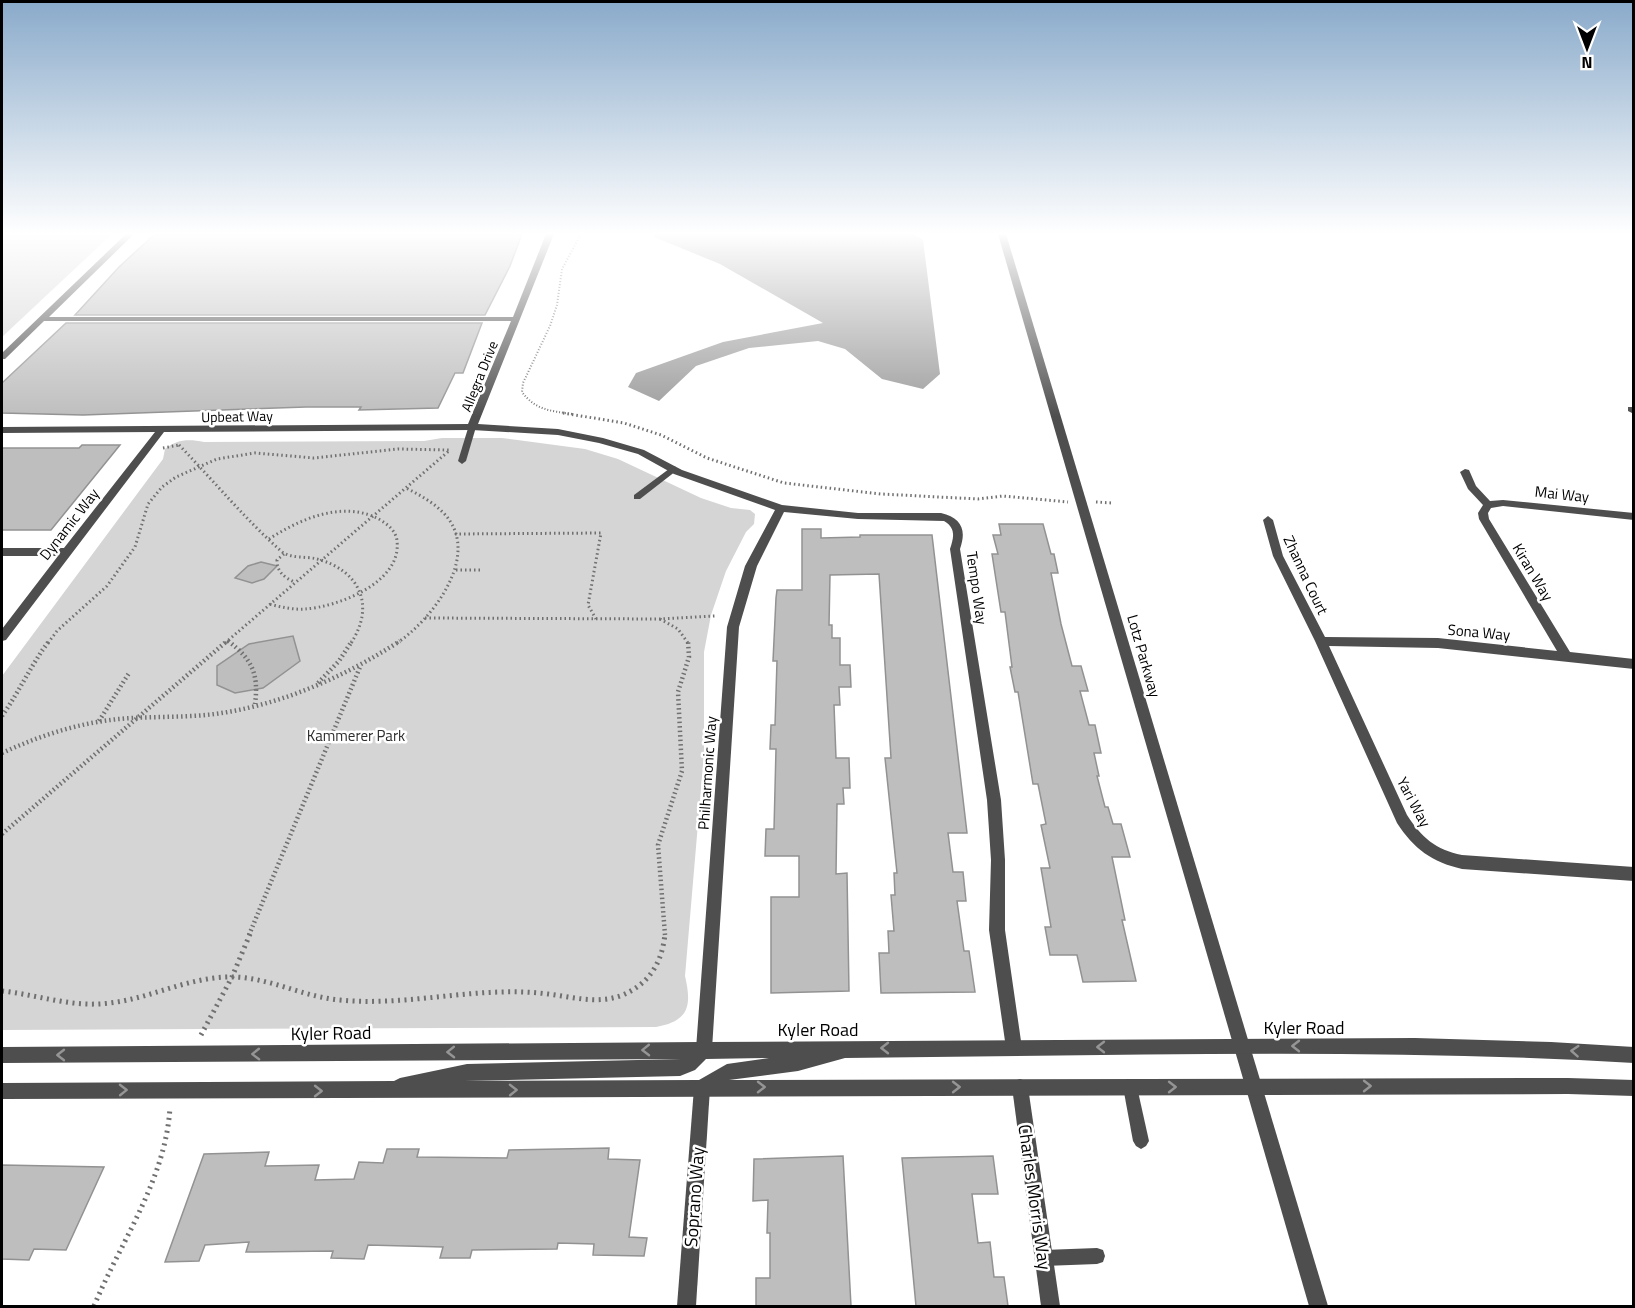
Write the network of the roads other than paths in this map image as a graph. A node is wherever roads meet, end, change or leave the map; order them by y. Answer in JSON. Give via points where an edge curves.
{"nodes":[{"id":1,"x":67,"y":295,"type":"edge"},
{"id":2,"x":526,"y":295,"type":"edge"},
{"id":3,"x":1020,"y":295,"type":"edge"},
{"id":4,"x":516,"y":319,"type":"junction"},
{"id":5,"x":41,"y":320,"type":"junction"},
{"id":6,"x":2,"y":357,"type":"edge"},
{"id":7,"x":472,"y":428,"type":"junction"},
{"id":8,"x":2,"y":430,"type":"edge"},
{"id":9,"x":161,"y":430,"type":"junction"},
{"id":10,"x":462,"y":460,"type":"dead end"},
{"id":11,"x":673,"y":469,"type":"junction"},
{"id":12,"x":1465,"y":472,"type":"dead end"},
{"id":13,"x":637,"y":497,"type":"dead end"},
{"id":14,"x":1488,"y":506,"type":"junction"},
{"id":15,"x":781,"y":508,"type":"junction"},
{"id":16,"x":1634,"y":517,"type":"edge"},
{"id":17,"x":1268,"y":520,"type":"dead end"},
{"id":18,"x":2,"y":552,"type":"edge"},
{"id":19,"x":67,"y":552,"type":"junction"},
{"id":20,"x":2,"y":637,"type":"edge"},
{"id":21,"x":1321,"y":641,"type":"junction"},
{"id":22,"x":1564,"y":655,"type":"junction"},
{"id":23,"x":1634,"y":664,"type":"edge"},
{"id":24,"x":1634,"y":874,"type":"edge"},
{"id":25,"x":1242,"y":1047,"type":"junction"},
{"id":26,"x":852,"y":1048,"type":"junction"},
{"id":27,"x":1014,"y":1048,"type":"junction"},
{"id":28,"x":704,"y":1049,"type":"junction"},
{"id":29,"x":2,"y":1055,"type":"edge"},
{"id":30,"x":1634,"y":1055,"type":"edge"},
{"id":31,"x":1130,"y":1086,"type":"junction"},
{"id":32,"x":1254,"y":1086,"type":"junction"},
{"id":33,"x":1020,"y":1087,"type":"junction"},
{"id":34,"x":702,"y":1088,"type":"junction"},
{"id":35,"x":1634,"y":1088,"type":"edge"},
{"id":36,"x":2,"y":1091,"type":"edge"},
{"id":37,"x":384,"y":1091,"type":"junction"},
{"id":38,"x":1141,"y":1141,"type":"dead end"},
{"id":39,"x":1097,"y":1256,"type":"dead end"},
{"id":40,"x":1044,"y":1258,"type":"junction"},
{"id":41,"x":686,"y":1306,"type":"edge"},
{"id":42,"x":1051,"y":1306,"type":"edge"},
{"id":43,"x":1318,"y":1306,"type":"edge"}],
"edges":[{"from":1,"to":5,"type":"street"},
{"from":2,"to":4,"type":"street","name":"Allegra Drive"},
{"from":3,"to":25,"type":"street","name":"Lotz Parkway"},
{"from":4,"to":5,"type":"street"},
{"from":4,"to":7,"type":"street","name":"Allegra Drive"},
{"from":5,"to":6,"type":"street"},
{"from":7,"to":9,"type":"street","name":"Upbeat Way"},
{"from":7,"to":10,"type":"lane"},
{"from":7,"to":11,"type":"street","name":"Tempo Way","via":[[558,432],[600,440],[640,452]]},
{"from":8,"to":9,"type":"street","name":"Upbeat Way"},
{"from":9,"to":19,"type":"street","name":"Dynamic Way"},
{"from":11,"to":13,"type":"lane"},
{"from":11,"to":15,"type":"street","name":"Tempo Way"},
{"from":12,"to":14,"type":"street"},
{"from":14,"to":16,"type":"street","name":"Mai Way","via":[[1503,503]]},
{"from":14,"to":22,"type":"street","name":"Kiran Way","via":[[1484,519]]},
{"from":15,"to":27,"type":"street","name":"Tempo Way","via":[[858,516],[942,516],[959,526],[961,534],[956,549],[994,800],[998,930]]},
{"from":15,"to":28,"type":"street","name":"Philharmonic Way","via":[[751,566],[733,627]]},
{"from":17,"to":21,"type":"street","name":"Zhanna Court","via":[[1278,556]]},
{"from":18,"to":19,"type":"street"},
{"from":19,"to":20,"type":"street","name":"Dynamic Way"},
{"from":21,"to":22,"type":"street","name":"Sona Way","via":[[1438,643]]},
{"from":21,"to":24,"type":"street","name":"Yari Way","via":[[1414,840],[1462,862]]},
{"from":22,"to":23,"type":"street","name":"Sona Way"},
{"from":25,"to":27,"type":"street","name":"Kyler Road","one_way":true},
{"from":30,"to":25,"type":"street","name":"Kyler Road","one_way":true,"via":[[1490,1047]]},
{"from":25,"to":32,"type":"street","name":"Lotz Parkway"},
{"from":27,"to":26,"type":"street","name":"Kyler Road","one_way":true},
{"from":26,"to":28,"type":"street","name":"Kyler Road"},
{"from":26,"to":34,"type":"street","via":[[798,1064],[727,1072]]},
{"from":28,"to":29,"type":"street","name":"Kyler Road","one_way":true},
{"from":28,"to":37,"type":"street","via":[[680,1068],[467,1072]]},
{"from":31,"to":32,"type":"street","one_way":true},
{"from":31,"to":33,"type":"street"},
{"from":31,"to":38,"type":"lane"},
{"from":32,"to":35,"type":"street","one_way":true},
{"from":32,"to":43,"type":"street","name":"Lotz Parkway"},
{"from":34,"to":33,"type":"street","one_way":true},
{"from":33,"to":40,"type":"street","name":"Charles Morris Way"},
{"from":37,"to":34,"type":"street","one_way":true},
{"from":34,"to":41,"type":"street","name":"Soprano Way"},
{"from":36,"to":37,"type":"street","one_way":true},
{"from":39,"to":40,"type":"lane"},
{"from":40,"to":42,"type":"street","name":"Charles Morris Way"}]}
